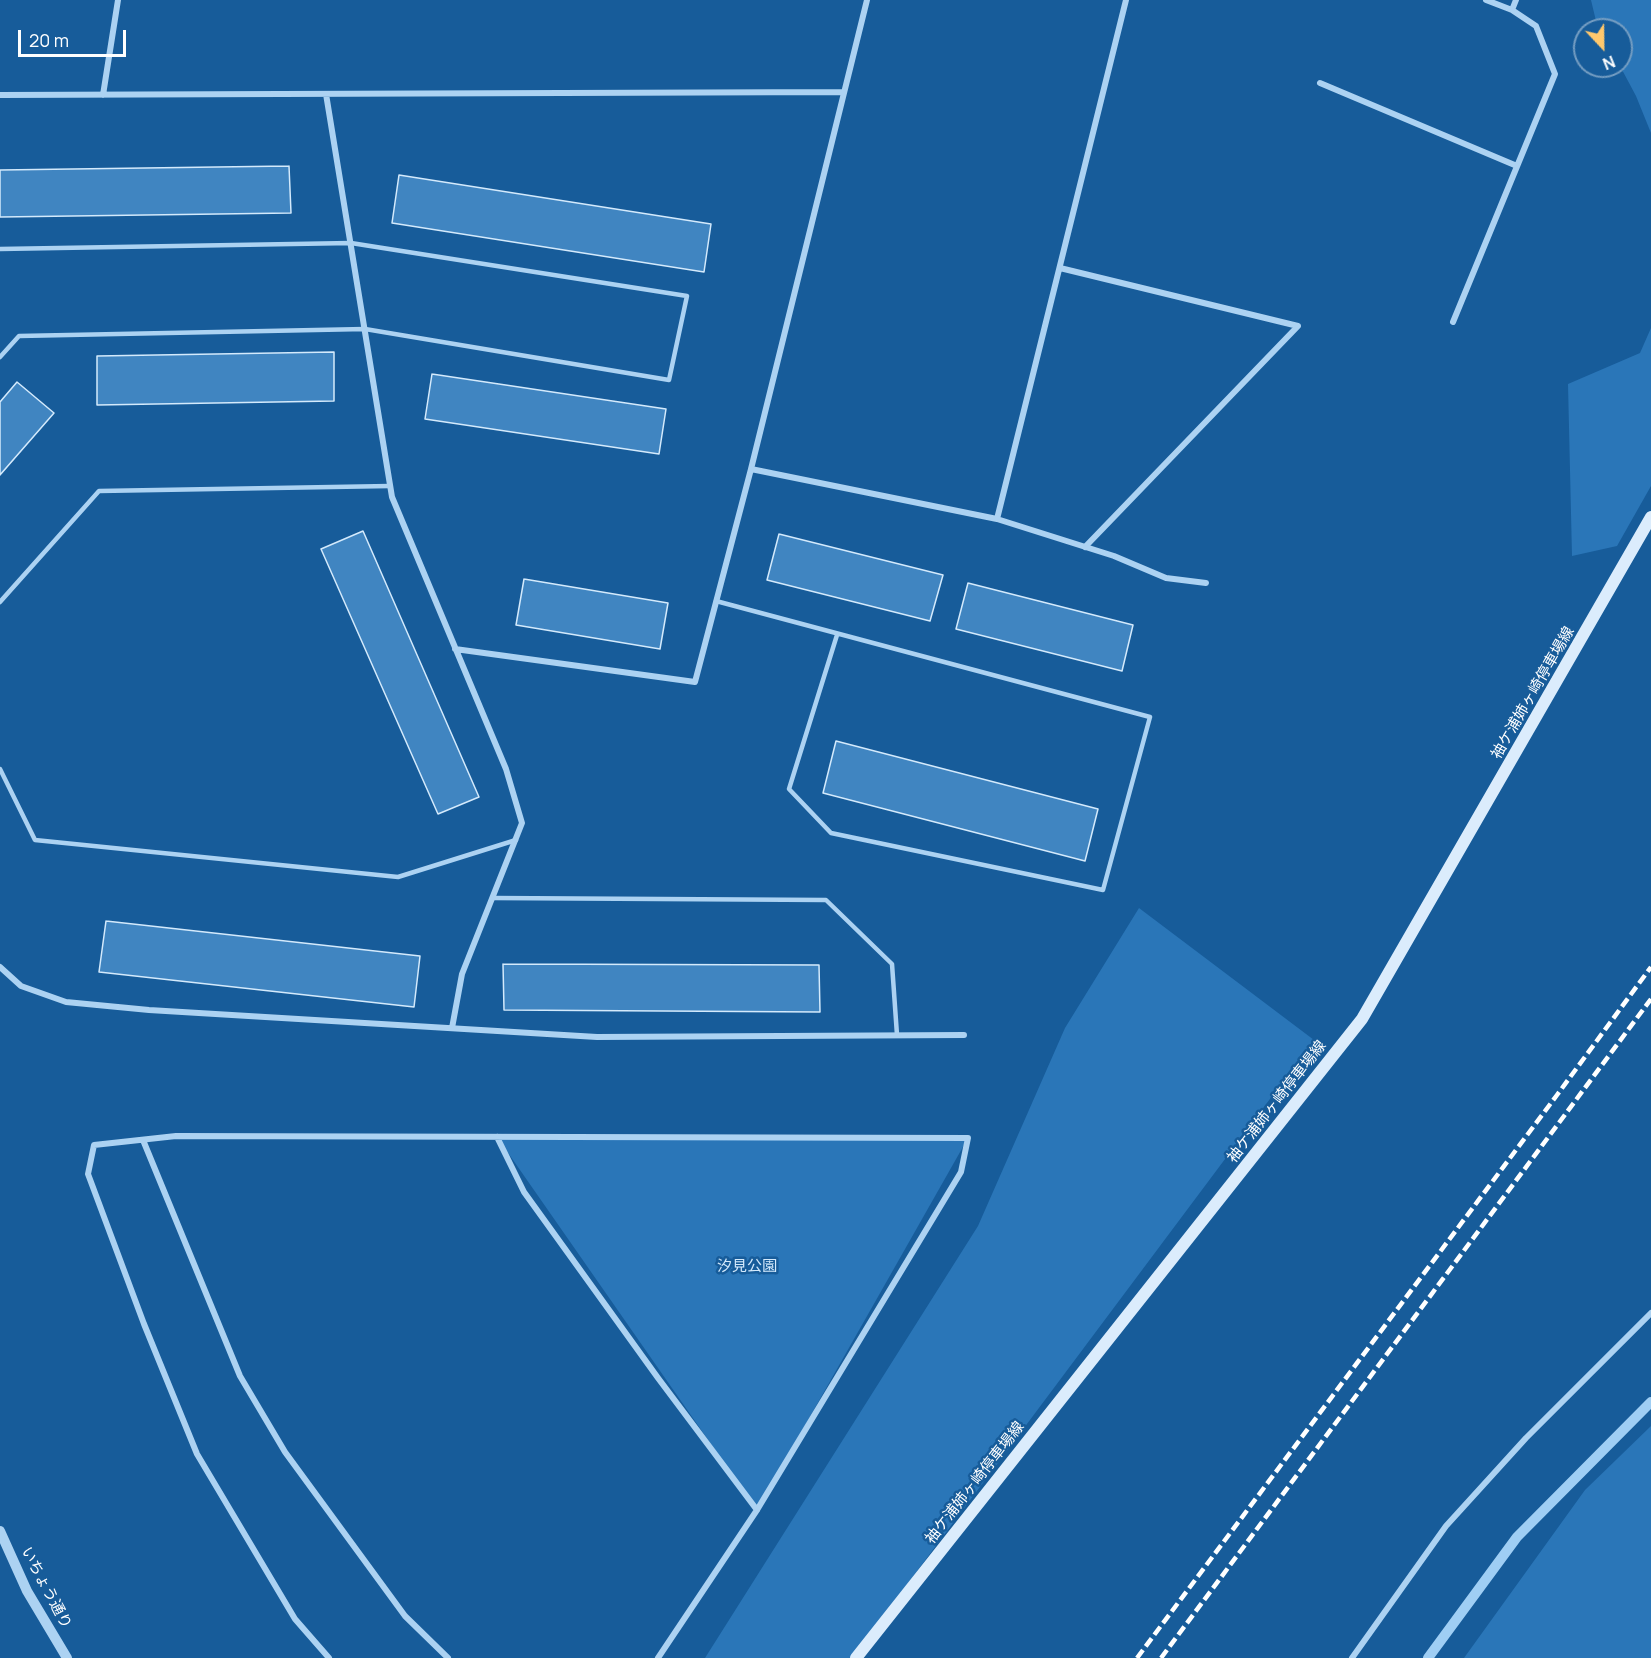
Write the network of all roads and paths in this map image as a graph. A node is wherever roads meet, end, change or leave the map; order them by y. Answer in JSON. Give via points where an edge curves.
{"nodes":[{"id":1,"x":118,"y":0,"type":"edge"},
{"id":2,"x":867,"y":0,"type":"edge"},
{"id":3,"x":1126,"y":0,"type":"edge"},
{"id":4,"x":1486,"y":0,"type":"edge"},
{"id":5,"x":1516,"y":0,"type":"edge"},
{"id":6,"x":1512,"y":10,"type":"junction"},
{"id":7,"x":1320,"y":83,"type":"dead end"},
{"id":8,"x":843,"y":92,"type":"junction"},
{"id":9,"x":103,"y":94,"type":"junction"},
{"id":10,"x":326,"y":94,"type":"junction"},
{"id":11,"x":0,"y":95,"type":"edge"},
{"id":12,"x":1517,"y":166,"type":"junction"},
{"id":13,"x":351,"y":243,"type":"junction"},
{"id":14,"x":0,"y":249,"type":"edge"},
{"id":15,"x":1060,"y":268,"type":"junction"},
{"id":16,"x":1453,"y":322,"type":"dead end"},
{"id":17,"x":365,"y":329,"type":"junction"},
{"id":18,"x":0,"y":357,"type":"edge"},
{"id":19,"x":751,"y":469,"type":"junction"},
{"id":20,"x":390,"y":486,"type":"junction"},
{"id":21,"x":1651,"y":517,"type":"edge"},
{"id":22,"x":997,"y":519,"type":"junction"},
{"id":23,"x":1084,"y":547,"type":"junction"},
{"id":24,"x":1206,"y":583,"type":"dead end"},
{"id":25,"x":0,"y":602,"type":"edge"},
{"id":26,"x":716,"y":602,"type":"junction"},
{"id":27,"x":837,"y":634,"type":"junction"},
{"id":28,"x":455,"y":649,"type":"junction"},
{"id":29,"x":0,"y":769,"type":"edge"},
{"id":30,"x":516,"y":840,"type":"junction"},
{"id":31,"x":492,"y":898,"type":"junction"},
{"id":32,"x":0,"y":967,"type":"edge"},
{"id":33,"x":452,"y":1028,"type":"junction"},
{"id":34,"x":897,"y":1035,"type":"junction"},
{"id":35,"x":964,"y":1035,"type":"dead end"},
{"id":36,"x":497,"y":1137,"type":"junction"},
{"id":37,"x":142,"y":1140,"type":"junction"},
{"id":38,"x":1651,"y":1313,"type":"edge"},
{"id":39,"x":757,"y":1510,"type":"junction"},
{"id":40,"x":0,"y":1531,"type":"edge"},
{"id":41,"x":67,"y":1658,"type":"edge"},
{"id":42,"x":329,"y":1658,"type":"edge"},
{"id":43,"x":448,"y":1658,"type":"edge"},
{"id":44,"x":658,"y":1658,"type":"edge"},
{"id":45,"x":856,"y":1658,"type":"edge"},
{"id":46,"x":1352,"y":1658,"type":"edge"}],
"edges":[{"from":1,"to":9,"type":"street"},
{"from":2,"to":8,"type":"street"},
{"from":3,"to":15,"type":"street"},
{"from":4,"to":6,"type":"street"},
{"from":5,"to":6,"type":"street"},
{"from":6,"to":12,"type":"street","via":[[1536,26],[1555,74]]},
{"from":7,"to":12,"type":"street"},
{"from":8,"to":10,"type":"street"},
{"from":8,"to":19,"type":"street"},
{"from":9,"to":10,"type":"street"},
{"from":9,"to":11,"type":"street"},
{"from":10,"to":13,"type":"street"},
{"from":12,"to":16,"type":"street"},
{"from":13,"to":14,"type":"lane"},
{"from":13,"to":17,"type":"street"},
{"from":13,"to":17,"type":"lane","via":[[687,296],[669,380]]},
{"from":15,"to":22,"type":"street"},
{"from":15,"to":23,"type":"street","via":[[1298,326]]},
{"from":17,"to":18,"type":"lane","via":[[19,336]]},
{"from":17,"to":20,"type":"street"},
{"from":19,"to":22,"type":"street"},
{"from":19,"to":26,"type":"street"},
{"from":20,"to":25,"type":"lane","via":[[99,491]]},
{"from":20,"to":28,"type":"street"},
{"from":21,"to":45,"type":"main road","name":"袖ケ浦姉ヶ崎停車場線","via":[[1362,1019]]},
{"from":22,"to":23,"type":"street"},
{"from":23,"to":24,"type":"street","via":[[1166,578]]},
{"from":26,"to":27,"type":"lane"},
{"from":26,"to":28,"type":"street","via":[[695,682]]},
{"from":27,"to":27,"type":"lane","via":[[1150,717],[1103,890],[831,833],[789,789]]},
{"from":28,"to":30,"type":"street","via":[[506,769],[522,823]]},
{"from":29,"to":30,"type":"lane","via":[[35,840],[398,877]]},
{"from":30,"to":31,"type":"street"},
{"from":31,"to":33,"type":"street","via":[[462,974]]},
{"from":31,"to":34,"type":"lane","via":[[826,900],[892,964]]},
{"from":32,"to":33,"type":"street","via":[[21,986],[66,1002]]},
{"from":33,"to":34,"type":"street","via":[[597,1037]]},
{"from":34,"to":35,"type":"street"},
{"from":36,"to":37,"type":"street","via":[[176,1136]]},
{"from":36,"to":39,"type":"street","via":[[524,1192]]},
{"from":36,"to":39,"type":"street","via":[[968,1138],[962,1172]]},
{"from":37,"to":42,"type":"street","via":[[94,1145],[88,1174],[196,1454],[295,1620]]},
{"from":37,"to":43,"type":"street","via":[[251,1395],[285,1452],[398,1606]]},
{"from":38,"to":46,"type":"street","via":[[1526,1438],[1446,1526]]},
{"from":39,"to":44,"type":"street"},
{"from":40,"to":41,"type":"street","name":"いちょう通り","via":[[27,1591]]}]}
